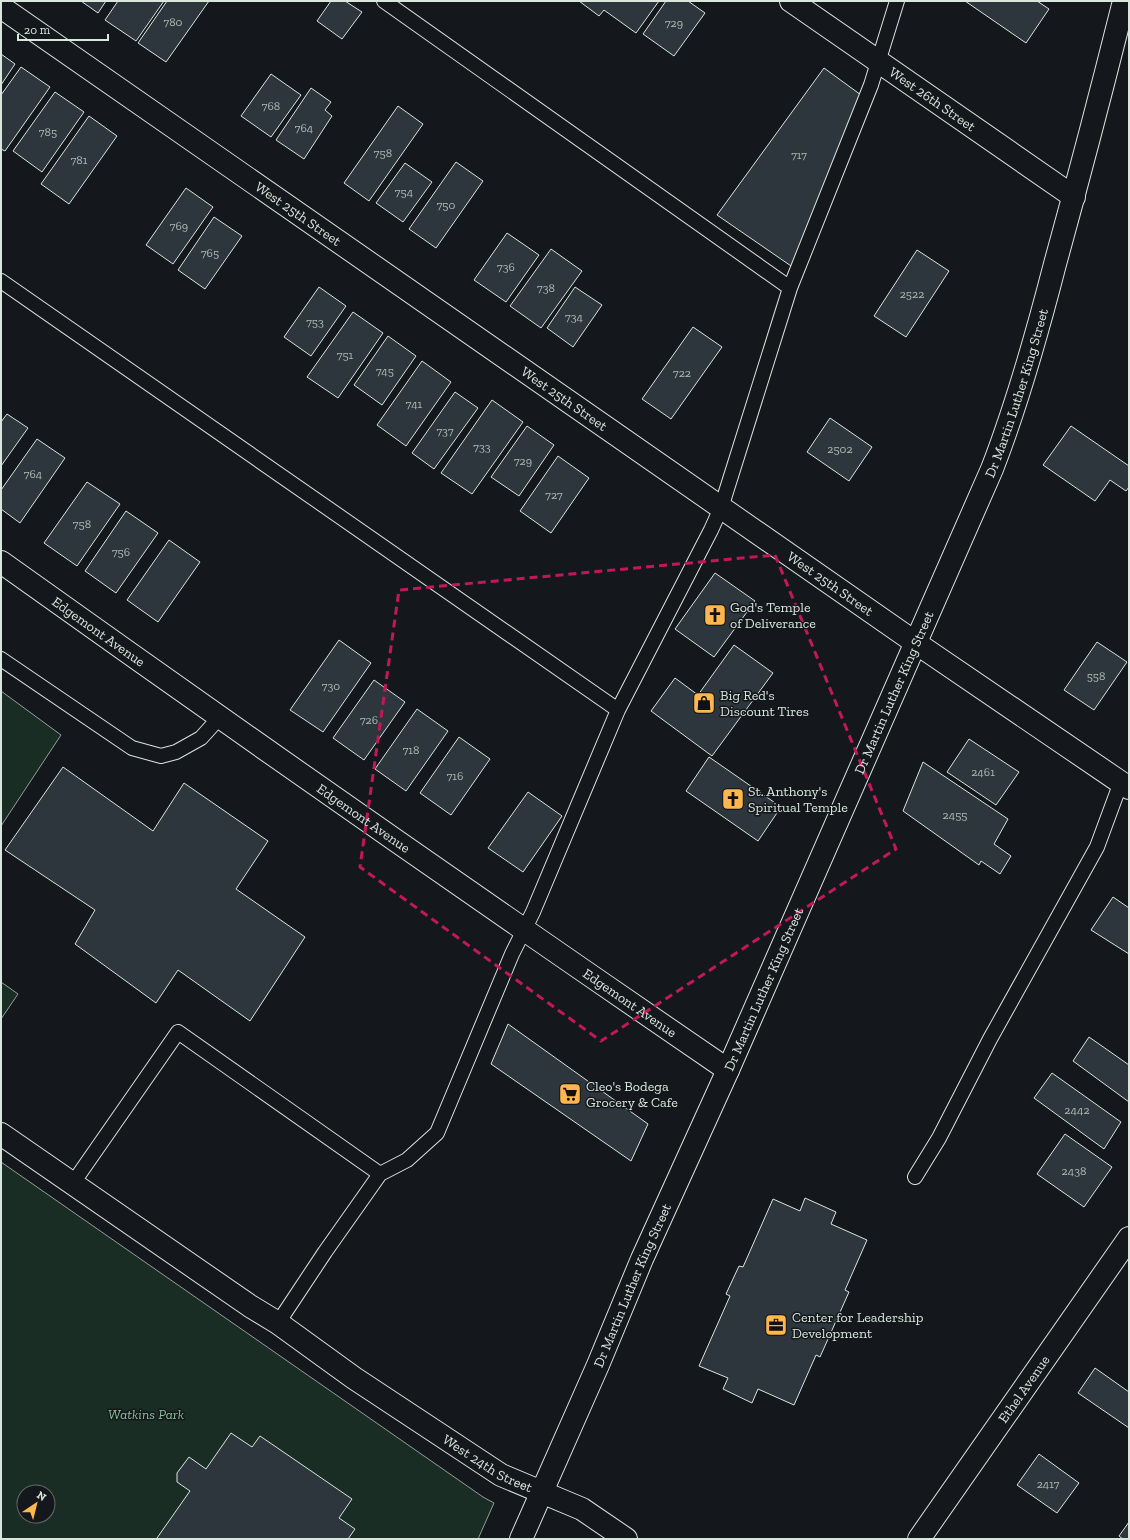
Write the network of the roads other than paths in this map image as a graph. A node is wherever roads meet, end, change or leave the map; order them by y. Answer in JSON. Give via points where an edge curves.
{"nodes":[{"id":1,"x":384,"y":1,"type":"edge"},
{"id":2,"x":791,"y":1,"type":"edge"},
{"id":3,"x":897,"y":1,"type":"edge"},
{"id":4,"x":1124,"y":1,"type":"edge"},
{"id":5,"x":6,"y":6,"type":"edge"},
{"id":6,"x":879,"y":62,"type":"junction"},
{"id":7,"x":1074,"y":197,"type":"junction"},
{"id":8,"x":1,"y":281,"type":"edge"},
{"id":9,"x":790,"y":288,"type":"junction"},
{"id":10,"x":721,"y":508,"type":"junction"},
{"id":11,"x":1,"y":562,"type":"edge"},
{"id":12,"x":916,"y":644,"type":"junction"},
{"id":13,"x":1,"y":659,"type":"edge"},
{"id":14,"x":618,"y":710,"type":"junction"},
{"id":15,"x":219,"y":718,"type":"junction"},
{"id":16,"x":1125,"y":785,"type":"edge"},
{"id":17,"x":524,"y":930,"type":"junction"},
{"id":18,"x":728,"y":1070,"type":"junction"},
{"id":19,"x":1,"y":1134,"type":"edge"},
{"id":20,"x":380,"y":1174,"type":"junction"},
{"id":21,"x":915,"y":1177,"type":"dead end"},
{"id":22,"x":73,"y":1183,"type":"junction"},
{"id":23,"x":1129,"y":1238,"type":"edge"},
{"id":24,"x":278,"y":1323,"type":"junction"},
{"id":25,"x":542,"y":1492,"type":"junction"},
{"id":26,"x":521,"y":1539,"type":"edge"},
{"id":27,"x":626,"y":1539,"type":"edge"},
{"id":28,"x":919,"y":1539,"type":"edge"}],
"edges":[{"from":1,"to":9,"type":"lane"},
{"from":2,"to":6,"type":"street","name":"West 26th Street"},
{"from":3,"to":6,"type":"lane"},
{"from":4,"to":7,"type":"street","name":"Dr Martin Luther King Street"},
{"from":5,"to":10,"type":"street","name":"West 25th Street"},
{"from":6,"to":7,"type":"street","name":"West 26th Street"},
{"from":6,"to":9,"type":"lane"},
{"from":7,"to":12,"type":"street","name":"Dr Martin Luther King Street","via":[[1015,408],[992,469]]},
{"from":8,"to":14,"type":"lane"},
{"from":9,"to":10,"type":"lane"},
{"from":10,"to":12,"type":"street","name":"West 25th Street"},
{"from":10,"to":14,"type":"lane"},
{"from":11,"to":15,"type":"street","name":"Edgemont Avenue"},
{"from":12,"to":16,"type":"street","name":"West 25th Street"},
{"from":12,"to":18,"type":"street","name":"Dr Martin Luther King Street"},
{"from":13,"to":15,"type":"lane","via":[[132,748],[160,756],[176,752],[201,738]]},
{"from":14,"to":17,"type":"lane"},
{"from":15,"to":17,"type":"street","name":"Edgemont Avenue"},
{"from":16,"to":21,"type":"lane","via":[[1096,847]]},
{"from":17,"to":18,"type":"street","name":"Edgemont Avenue"},
{"from":17,"to":20,"type":"lane","via":[[436,1134],[407,1160]]},
{"from":18,"to":25,"type":"street","name":"Dr Martin Luther King Street","via":[[642,1259]]},
{"from":19,"to":22,"type":"street","name":"West 24th Street"},
{"from":20,"to":22,"type":"lane","via":[[178,1032]]},
{"from":20,"to":24,"type":"lane","via":[[324,1252]]},
{"from":22,"to":24,"type":"street","name":"West 24th Street"},
{"from":23,"to":28,"type":"street","name":"Ethel Avenue"},
{"from":24,"to":25,"type":"street","name":"West 24th Street","via":[[354,1378],[501,1475]]},
{"from":25,"to":26,"type":"street","name":"Dr Martin Luther King Street"},
{"from":25,"to":27,"type":"street","name":"West 24th Street","via":[[582,1509]]}]}
